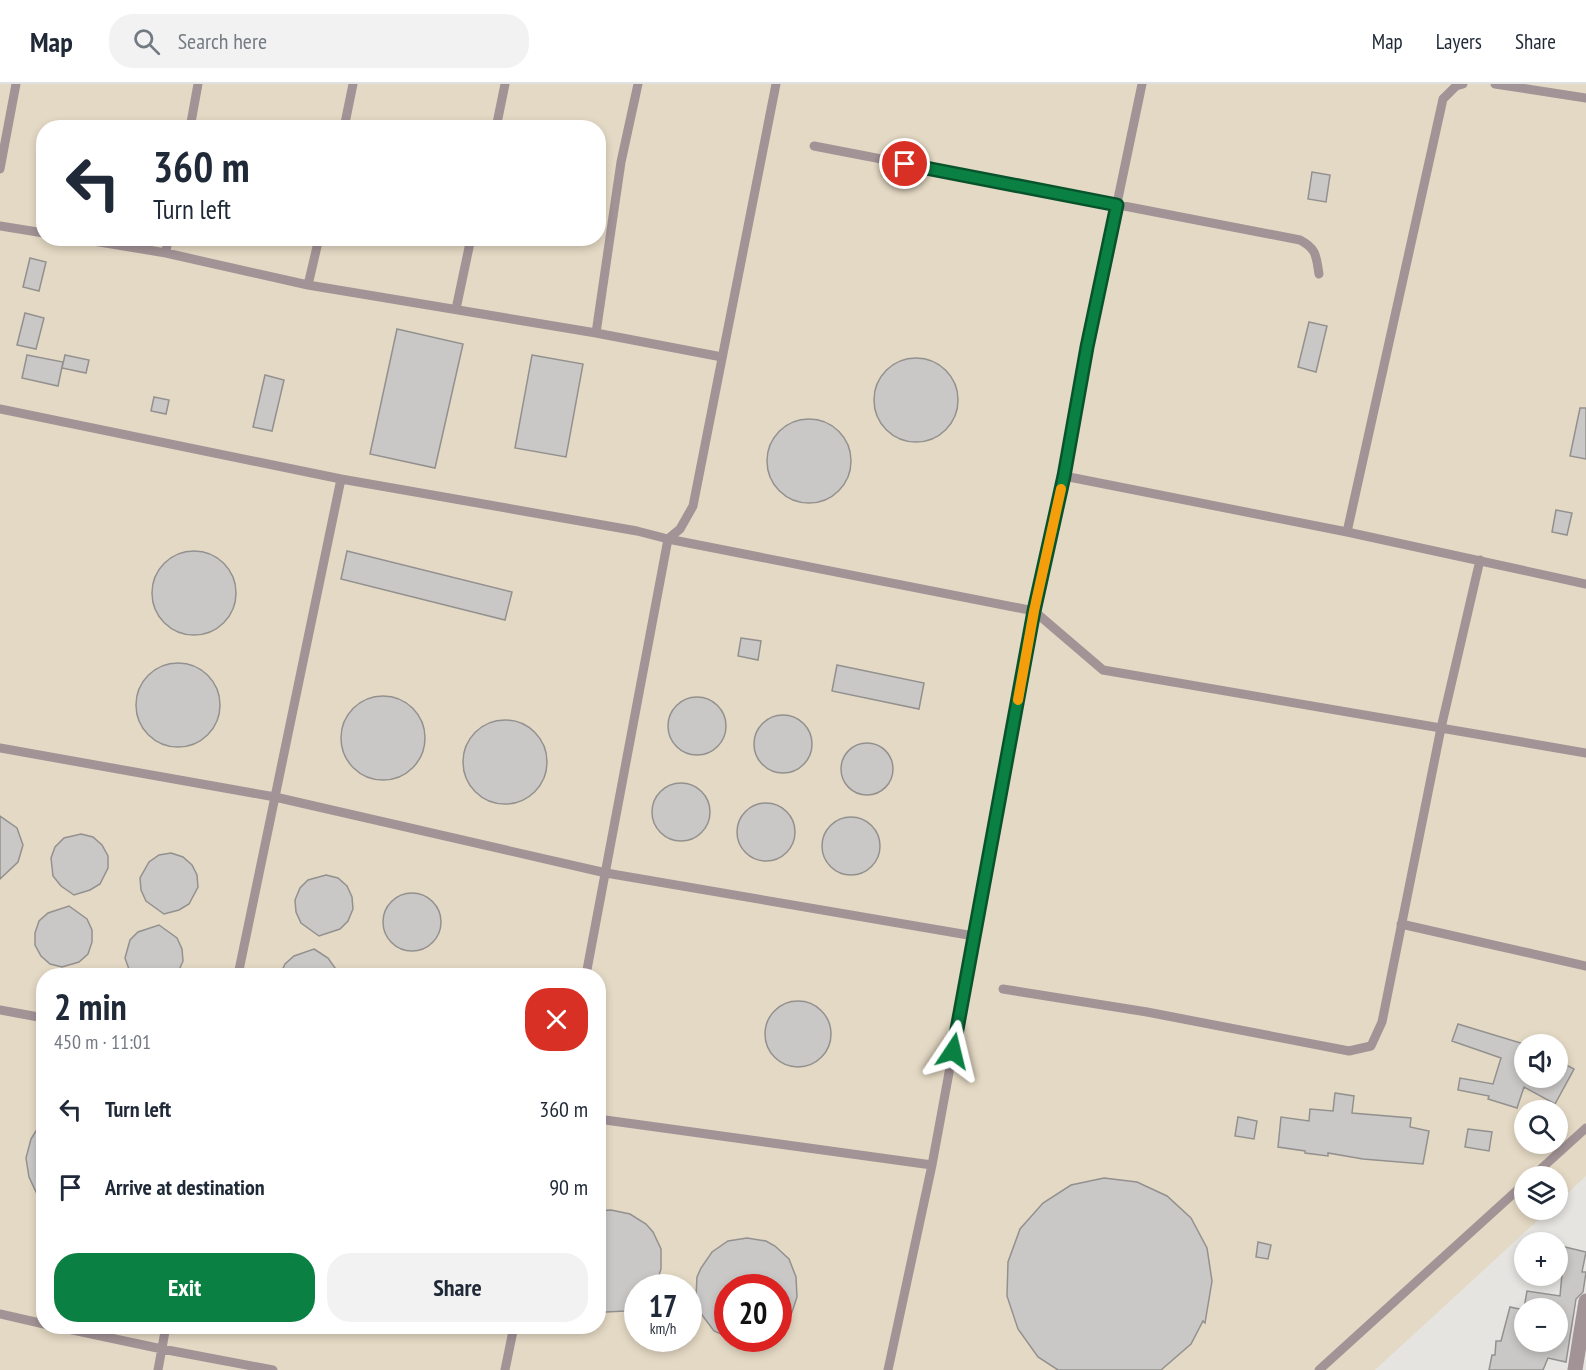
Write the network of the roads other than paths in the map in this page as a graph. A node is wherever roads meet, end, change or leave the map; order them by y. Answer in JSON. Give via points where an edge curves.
{"nodes":[{"id":1,"x":16,"y":84,"type":"edge"},
{"id":2,"x":198,"y":84,"type":"edge"},
{"id":3,"x":353,"y":84,"type":"edge"},
{"id":4,"x":505,"y":84,"type":"edge"},
{"id":5,"x":638,"y":84,"type":"edge"},
{"id":6,"x":776,"y":84,"type":"edge"},
{"id":7,"x":1142,"y":84,"type":"edge"},
{"id":8,"x":1463,"y":84,"type":"edge"},
{"id":9,"x":1495,"y":84,"type":"edge"},
{"id":10,"x":1586,"y":98,"type":"edge"},
{"id":11,"x":191,"y":120,"type":"edge"},
{"id":12,"x":346,"y":120,"type":"edge"},
{"id":13,"x":498,"y":120,"type":"edge"},
{"id":14,"x":814,"y":146,"type":"dead end"},
{"id":15,"x":0,"y":168,"type":"edge"},
{"id":16,"x":1117,"y":205,"type":"junction"},
{"id":17,"x":0,"y":226,"type":"edge"},
{"id":18,"x":36,"y":232,"type":"edge"},
{"id":19,"x":123,"y":246,"type":"edge"},
{"id":20,"x":166,"y":246,"type":"edge"},
{"id":21,"x":317,"y":246,"type":"edge"},
{"id":22,"x":469,"y":246,"type":"edge"},
{"id":23,"x":165,"y":253,"type":"junction"},
{"id":24,"x":1319,"y":274,"type":"dead end"},
{"id":25,"x":308,"y":285,"type":"junction"},
{"id":26,"x":456,"y":309,"type":"junction"},
{"id":27,"x":596,"y":333,"type":"junction"},
{"id":28,"x":722,"y":357,"type":"junction"},
{"id":29,"x":0,"y":409,"type":"edge"},
{"id":30,"x":1064,"y":476,"type":"junction"},
{"id":31,"x":341,"y":478,"type":"junction"},
{"id":32,"x":1347,"y":532,"type":"junction"},
{"id":33,"x":668,"y":539,"type":"junction"},
{"id":34,"x":1480,"y":560,"type":"junction"},
{"id":35,"x":1586,"y":584,"type":"edge"},
{"id":36,"x":1034,"y":611,"type":"junction"},
{"id":37,"x":1441,"y":728,"type":"junction"},
{"id":38,"x":0,"y":748,"type":"edge"},
{"id":39,"x":1586,"y":753,"type":"edge"},
{"id":40,"x":275,"y":797,"type":"junction"},
{"id":41,"x":606,"y":873,"type":"junction"},
{"id":42,"x":1401,"y":924,"type":"junction"},
{"id":43,"x":974,"y":936,"type":"junction"},
{"id":44,"x":1586,"y":966,"type":"edge"},
{"id":45,"x":239,"y":968,"type":"edge"},
{"id":46,"x":587,"y":968,"type":"edge"},
{"id":47,"x":1003,"y":989,"type":"dead end"},
{"id":48,"x":0,"y":1010,"type":"edge"},
{"id":49,"x":36,"y":1017,"type":"edge"},
{"id":50,"x":606,"y":1120,"type":"edge"},
{"id":51,"x":1586,"y":1128,"type":"edge"},
{"id":52,"x":932,"y":1165,"type":"junction"},
{"id":53,"x":1544,"y":1166,"type":"edge"},
{"id":54,"x":1514,"y":1193,"type":"edge"},
{"id":55,"x":1586,"y":1301,"type":"edge"},
{"id":56,"x":0,"y":1314,"type":"edge"},
{"id":57,"x":36,"y":1322,"type":"edge"},
{"id":58,"x":92,"y":1334,"type":"edge"},
{"id":59,"x":165,"y":1334,"type":"edge"},
{"id":60,"x":512,"y":1334,"type":"edge"},
{"id":61,"x":162,"y":1349,"type":"junction"},
{"id":62,"x":158,"y":1370,"type":"edge"},
{"id":63,"x":273,"y":1370,"type":"edge"},
{"id":64,"x":505,"y":1370,"type":"edge"},
{"id":65,"x":888,"y":1370,"type":"edge"},
{"id":66,"x":1319,"y":1370,"type":"edge"},
{"id":67,"x":1575,"y":1370,"type":"edge"}],
"edges":[{"from":1,"to":15,"type":"lane"},
{"from":2,"to":11,"type":"lane"},
{"from":3,"to":12,"type":"lane"},
{"from":4,"to":13,"type":"lane"},
{"from":5,"to":27,"type":"lane","via":[[621,162]]},
{"from":6,"to":28,"type":"lane"},
{"from":7,"to":16,"type":"lane"},
{"from":8,"to":32,"type":"lane","via":[[1443,99]]},
{"from":9,"to":10,"type":"lane"},
{"from":14,"to":16,"type":"lane"},
{"from":16,"to":24,"type":"lane","via":[[1300,240],[1315,252]]},
{"from":16,"to":30,"type":"lane"},
{"from":17,"to":18,"type":"lane"},
{"from":19,"to":23,"type":"lane"},
{"from":20,"to":23,"type":"lane"},
{"from":21,"to":25,"type":"lane"},
{"from":22,"to":26,"type":"lane"},
{"from":23,"to":25,"type":"lane"},
{"from":25,"to":26,"type":"lane"},
{"from":26,"to":27,"type":"lane"},
{"from":27,"to":28,"type":"lane"},
{"from":28,"to":33,"type":"lane","via":[[693,506],[680,529]]},
{"from":29,"to":31,"type":"lane"},
{"from":30,"to":32,"type":"lane"},
{"from":30,"to":36,"type":"lane"},
{"from":31,"to":33,"type":"lane"},
{"from":31,"to":40,"type":"lane"},
{"from":32,"to":34,"type":"lane"},
{"from":33,"to":36,"type":"lane"},
{"from":33,"to":41,"type":"lane"},
{"from":34,"to":35,"type":"lane"},
{"from":34,"to":37,"type":"lane"},
{"from":36,"to":37,"type":"lane","via":[[1103,670]]},
{"from":36,"to":43,"type":"lane"},
{"from":37,"to":39,"type":"lane"},
{"from":37,"to":42,"type":"lane"},
{"from":38,"to":40,"type":"lane"},
{"from":40,"to":41,"type":"lane"},
{"from":40,"to":45,"type":"lane"},
{"from":41,"to":43,"type":"lane"},
{"from":41,"to":46,"type":"lane"},
{"from":42,"to":44,"type":"lane"},
{"from":42,"to":47,"type":"lane","via":[[1382,1022],[1371,1046],[1349,1052],[1147,1012]]},
{"from":43,"to":52,"type":"lane"},
{"from":48,"to":49,"type":"lane"},
{"from":50,"to":52,"type":"lane"},
{"from":51,"to":53,"type":"lane"},
{"from":52,"to":65,"type":"lane"},
{"from":54,"to":66,"type":"lane"},
{"from":55,"to":67,"type":"street"},
{"from":56,"to":57,"type":"lane"},
{"from":58,"to":61,"type":"lane"},
{"from":59,"to":61,"type":"lane"},
{"from":60,"to":64,"type":"lane"},
{"from":61,"to":62,"type":"lane"},
{"from":61,"to":63,"type":"lane"}]}
